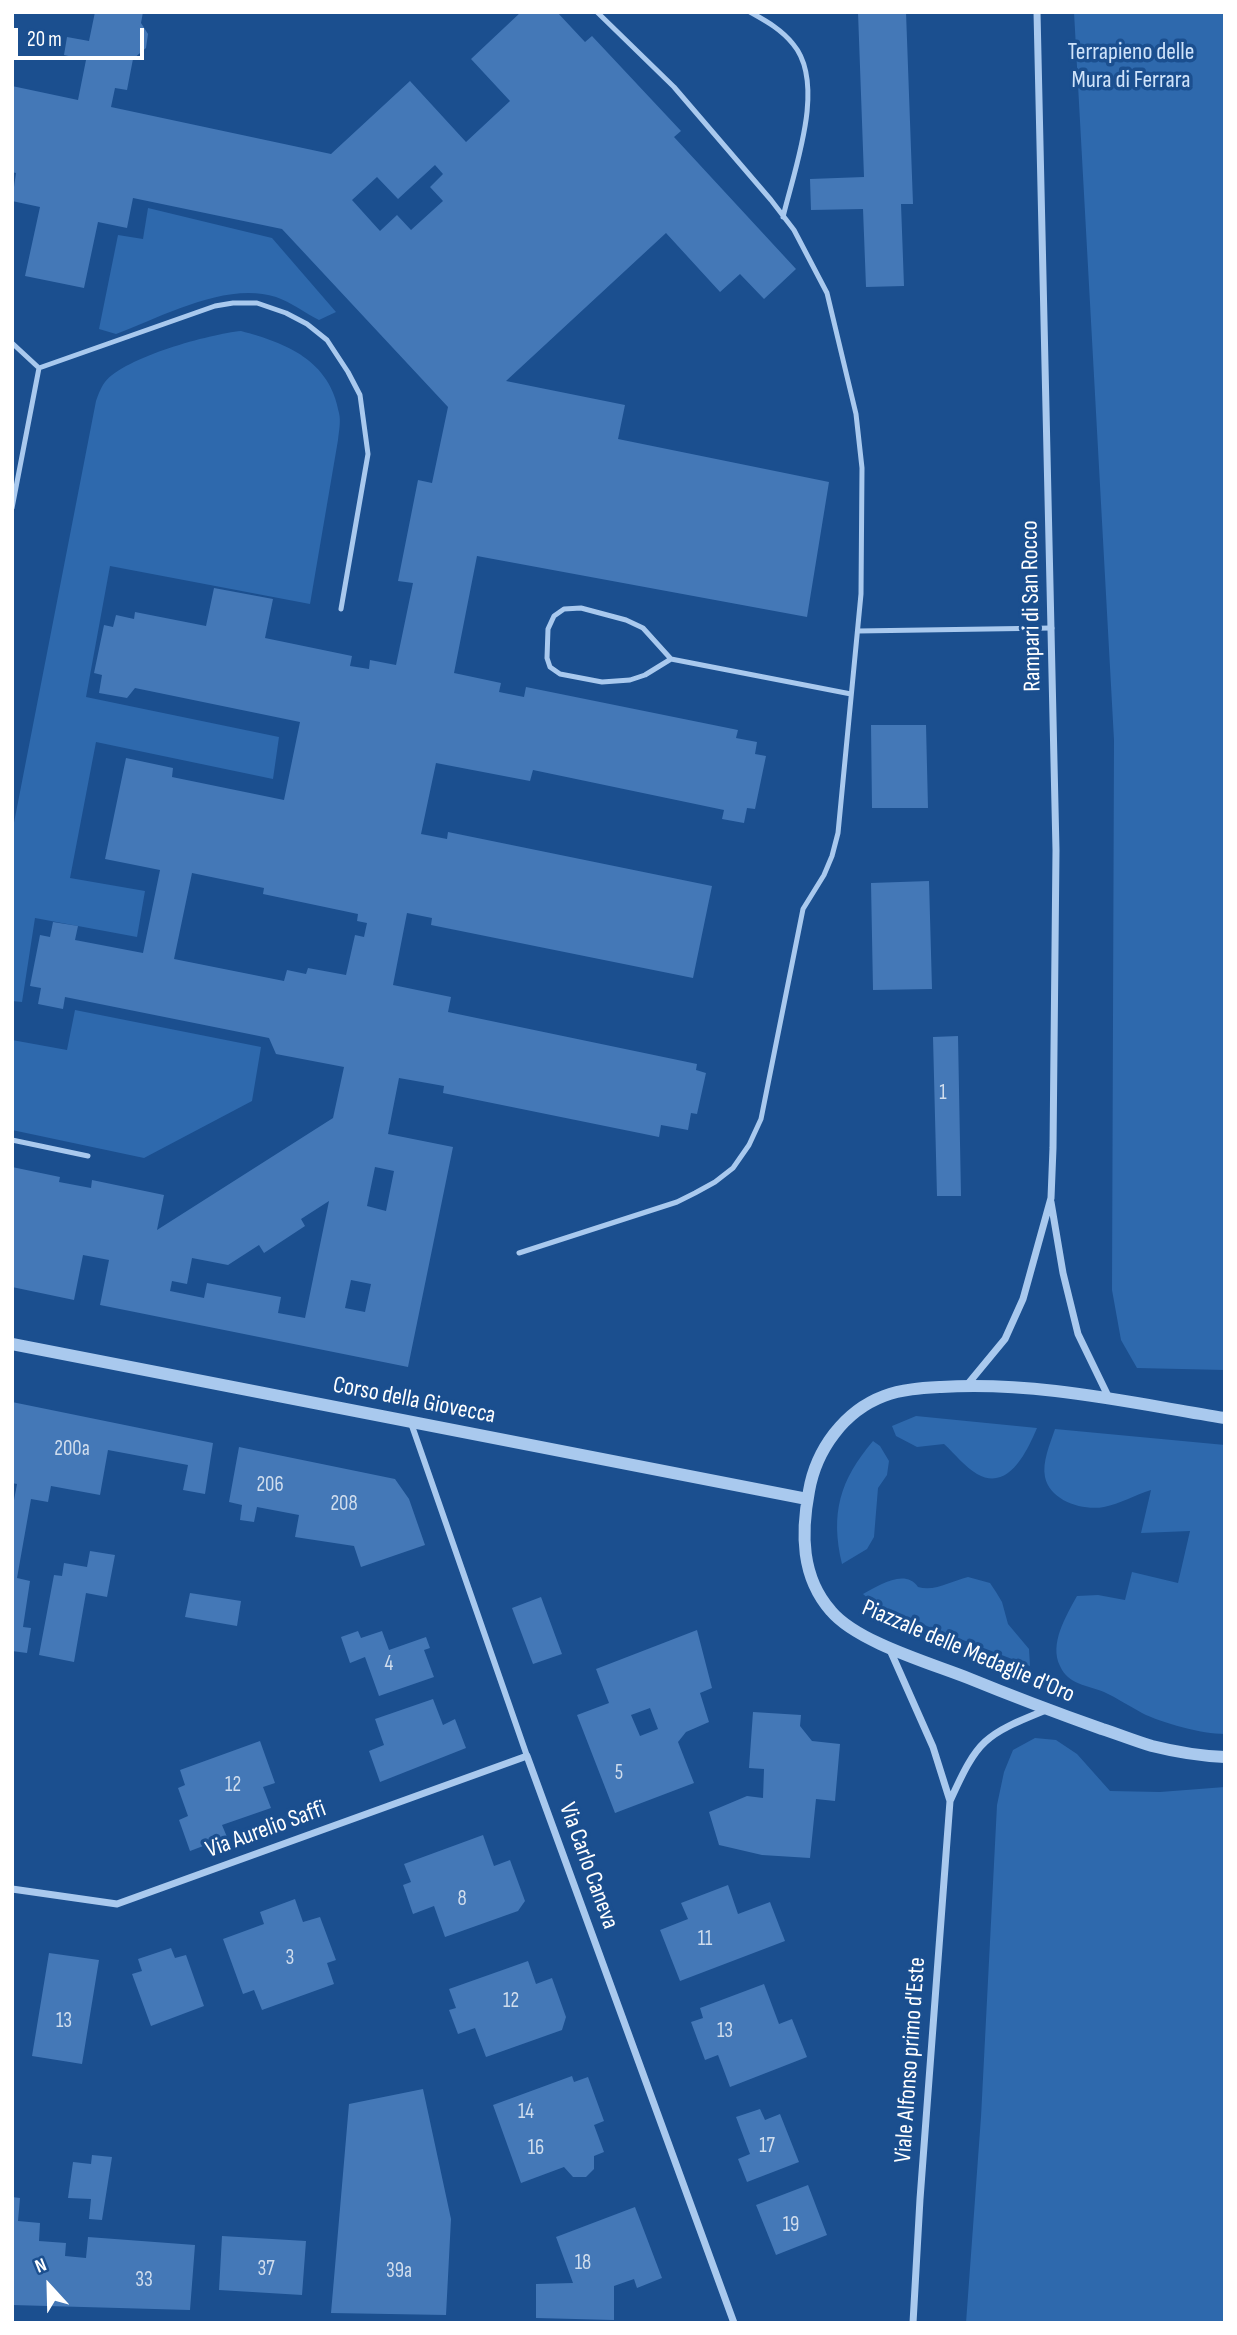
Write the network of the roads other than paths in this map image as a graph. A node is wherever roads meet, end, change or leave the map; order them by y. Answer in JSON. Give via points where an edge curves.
{"nodes":[{"id":1,"x":597,"y":12,"type":"edge"},
{"id":2,"x":750,"y":12,"type":"edge"},
{"id":3,"x":1037,"y":12,"type":"edge"},
{"id":4,"x":783,"y":216,"type":"junction"},
{"id":5,"x":12,"y":343,"type":"edge"},
{"id":6,"x":39,"y":368,"type":"junction"},
{"id":7,"x":12,"y":508,"type":"edge"},
{"id":8,"x":341,"y":609,"type":"dead end"},
{"id":9,"x":1052,"y":628,"type":"junction"},
{"id":10,"x":858,"y":631,"type":"junction"},
{"id":11,"x":671,"y":659,"type":"junction"},
{"id":12,"x":851,"y":694,"type":"junction"},
{"id":13,"x":12,"y":1140,"type":"edge"},
{"id":14,"x":88,"y":1156,"type":"dead end"},
{"id":15,"x":1051,"y":1198,"type":"junction"},
{"id":16,"x":519,"y":1252,"type":"dead end"},
{"id":17,"x":12,"y":1344,"type":"edge"},
{"id":18,"x":967,"y":1385,"type":"junction"},
{"id":19,"x":1109,"y":1399,"type":"junction"},
{"id":20,"x":1225,"y":1418,"type":"edge"},
{"id":21,"x":411,"y":1421,"type":"junction"},
{"id":22,"x":807,"y":1499,"type":"junction"},
{"id":23,"x":889,"y":1647,"type":"junction"},
{"id":24,"x":1048,"y":1710,"type":"junction"},
{"id":25,"x":527,"y":1756,"type":"junction"},
{"id":26,"x":1225,"y":1757,"type":"edge"},
{"id":27,"x":950,"y":1801,"type":"junction"},
{"id":28,"x":12,"y":1889,"type":"edge"},
{"id":29,"x":734,"y":2323,"type":"edge"},
{"id":30,"x":914,"y":2323,"type":"edge"}],
"edges":[{"from":1,"to":4,"type":"lane","via":[[674,87]]},
{"from":2,"to":4,"type":"lane","via":[[775,26],[805,65],[805,124]]},
{"from":3,"to":9,"type":"street","name":"Rampari di San Rocco"},
{"from":4,"to":10,"type":"lane","via":[[827,293],[856,414],[863,537]]},
{"from":5,"to":6,"type":"lane"},
{"from":6,"to":7,"type":"lane"},
{"from":6,"to":8,"type":"lane","via":[[233,303],[257,303],[307,324],[327,340],[360,396],[368,454]]},
{"from":9,"to":10,"type":"lane"},
{"from":9,"to":15,"type":"street","name":"Rampari di San Rocco","via":[[1056,995]]},
{"from":10,"to":12,"type":"lane"},
{"from":11,"to":11,"type":"lane","via":[[643,628],[581,608],[564,609],[548,629],[547,659],[560,674],[621,681],[645,675]]},
{"from":11,"to":12,"type":"lane"},
{"from":12,"to":16,"type":"lane","via":[[838,833],[824,875],[803,909],[761,1119],[750,1145],[733,1168],[677,1202]]},
{"from":13,"to":14,"type":"lane"},
{"from":15,"to":18,"type":"street","name":"Rampari di San Rocco","via":[[1023,1299],[1005,1339]]},
{"from":15,"to":19,"type":"street","name":"Rampari di San Rocco","via":[[1078,1334]]},
{"from":17,"to":21,"type":"street","name":"Corso della Giovecca"},
{"from":18,"to":19,"type":"street","name":"Piazzale delle Medaglie d'Oro","via":[[1036,1388]]},
{"from":18,"to":22,"type":"street","name":"Piazzale delle Medaglie d'Oro","via":[[905,1391],[862,1409],[836,1431],[822,1451]]},
{"from":19,"to":20,"type":"street","name":"Piazzale delle Medaglie d'Oro"},
{"from":21,"to":22,"type":"street","name":"Corso della Giovecca"},
{"from":21,"to":25,"type":"street","name":"Via Carlo Caneva"},
{"from":22,"to":23,"type":"street","name":"Piazzale delle Medaglie d'Oro","via":[[807,1567],[824,1602],[842,1621]]},
{"from":23,"to":24,"type":"street","name":"Piazzale delle Medaglie d'Oro"},
{"from":23,"to":27,"type":"street","via":[[933,1747]]},
{"from":24,"to":26,"type":"street","name":"Piazzale delle Medaglie d'Oro","via":[[1150,1746]]},
{"from":24,"to":27,"type":"street","via":[[1004,1727],[983,1742]]},
{"from":25,"to":28,"type":"street","name":"Via Aurelio Saffi","via":[[117,1904]]},
{"from":25,"to":29,"type":"street","name":"Via Carlo Caneva"},
{"from":27,"to":30,"type":"street","name":"Viale Alfonso primo d'Este"}]}
